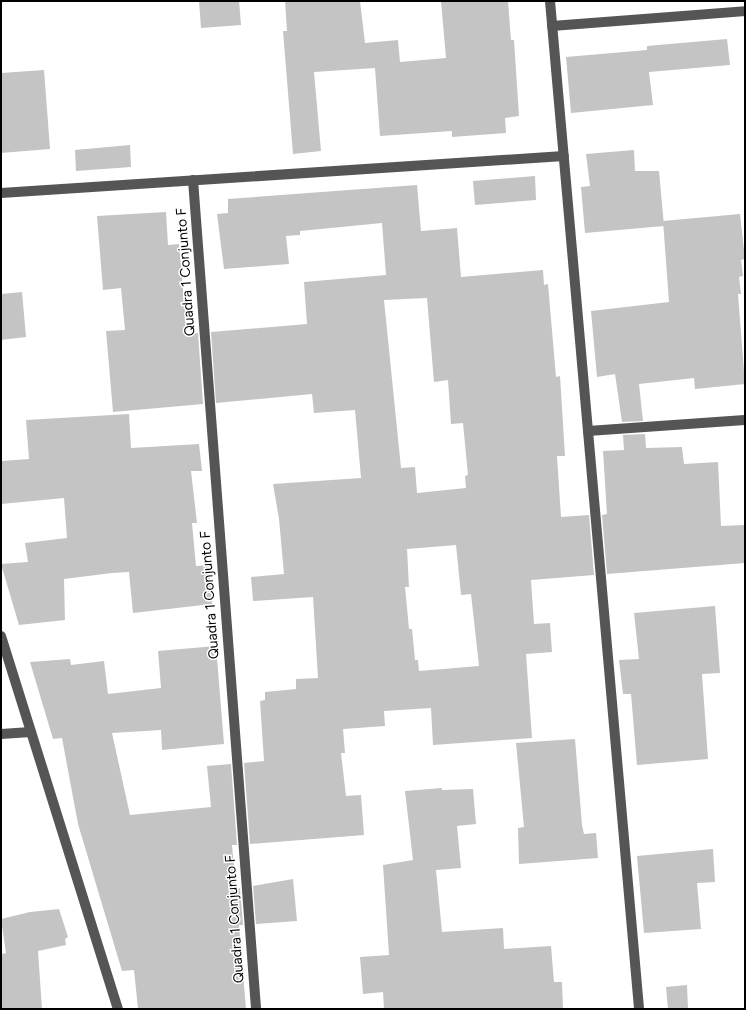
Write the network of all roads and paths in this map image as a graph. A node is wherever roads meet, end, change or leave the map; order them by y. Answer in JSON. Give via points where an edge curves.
{"nodes":[{"id":1,"x":550,"y":1,"type":"edge"},
{"id":2,"x":745,"y":11,"type":"edge"},
{"id":3,"x":552,"y":26,"type":"junction"},
{"id":4,"x":564,"y":156,"type":"junction"},
{"id":5,"x":193,"y":180,"type":"junction"},
{"id":6,"x":1,"y":193,"type":"edge"},
{"id":7,"x":745,"y":420,"type":"edge"},
{"id":8,"x":588,"y":431,"type":"junction"},
{"id":9,"x":1,"y":636,"type":"edge"},
{"id":10,"x":31,"y":732,"type":"junction"},
{"id":11,"x":1,"y":734,"type":"edge"},
{"id":12,"x":118,"y":1009,"type":"edge"},
{"id":13,"x":256,"y":1009,"type":"edge"},
{"id":14,"x":639,"y":1009,"type":"edge"}],
"edges":[{"from":1,"to":3,"type":"street"},
{"from":2,"to":3,"type":"street"},
{"from":3,"to":4,"type":"street"},
{"from":4,"to":5,"type":"street"},
{"from":4,"to":8,"type":"street"},
{"from":5,"to":6,"type":"street"},
{"from":5,"to":13,"type":"street","name":"Quadra 1 Conjunto F"},
{"from":7,"to":8,"type":"street"},
{"from":8,"to":14,"type":"street"},
{"from":9,"to":10,"type":"street"},
{"from":10,"to":11,"type":"street"},
{"from":10,"to":12,"type":"street"}]}
